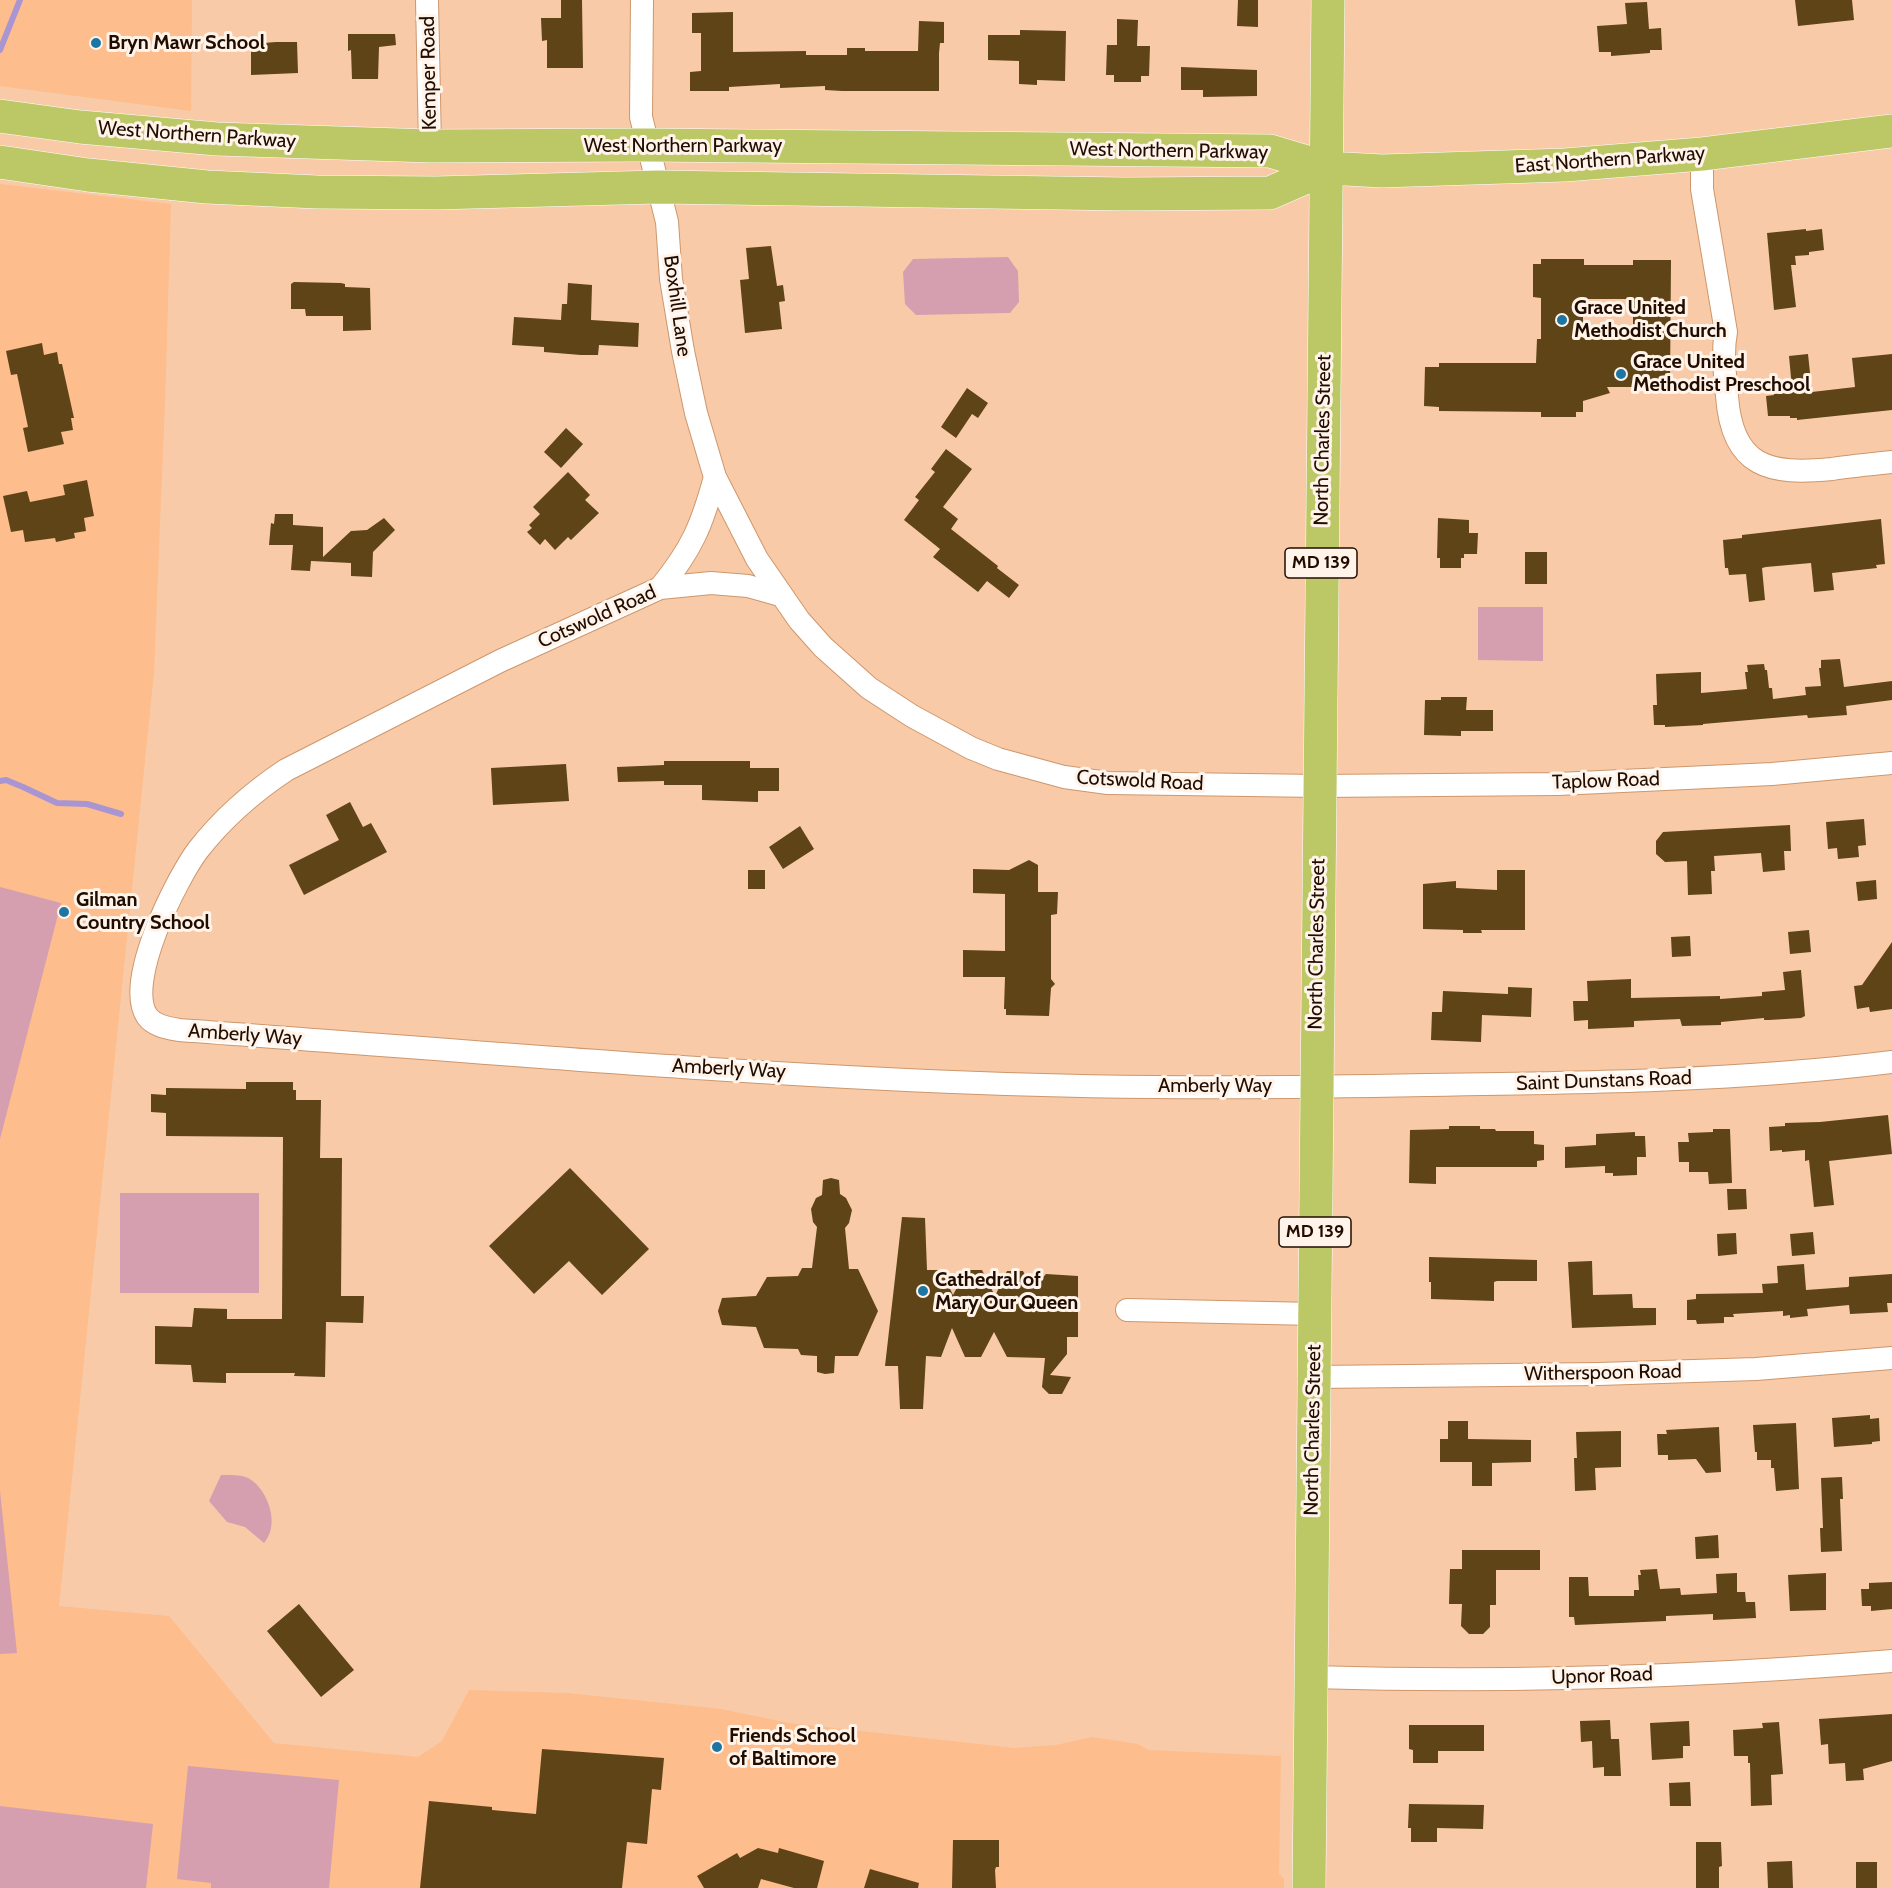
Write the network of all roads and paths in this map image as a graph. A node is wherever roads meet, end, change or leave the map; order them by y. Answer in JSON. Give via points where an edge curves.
{"nodes":[{"id":1,"x":427,"y":0,"type":"edge"},
{"id":2,"x":642,"y":0,"type":"edge"},
{"id":3,"x":1328,"y":0,"type":"edge"},
{"id":4,"x":0,"y":116,"type":"edge"},
{"id":5,"x":1892,"y":131,"type":"edge"},
{"id":6,"x":647,"y":145,"type":"junction"},
{"id":7,"x":430,"y":146,"type":"junction"},
{"id":8,"x":1702,"y":154,"type":"junction"},
{"id":9,"x":0,"y":162,"type":"edge"},
{"id":10,"x":1327,"y":168,"type":"junction"},
{"id":11,"x":658,"y":187,"type":"junction"},
{"id":12,"x":1892,"y":462,"type":"edge"},
{"id":13,"x":715,"y":477,"type":"junction"},
{"id":14,"x":660,"y":588,"type":"junction"},
{"id":15,"x":780,"y":595,"type":"junction"},
{"id":16,"x":1892,"y":763,"type":"edge"},
{"id":17,"x":1319,"y":786,"type":"junction"},
{"id":18,"x":147,"y":1017,"type":"joint"},
{"id":19,"x":1892,"y":1062,"type":"edge"},
{"id":20,"x":1316,"y":1087,"type":"junction"},
{"id":21,"x":1127,"y":1310,"type":"dead end"},
{"id":22,"x":1315,"y":1314,"type":"junction"},
{"id":23,"x":1892,"y":1359,"type":"edge"},
{"id":24,"x":1314,"y":1377,"type":"junction"},
{"id":25,"x":1892,"y":1661,"type":"edge"},
{"id":26,"x":1311,"y":1677,"type":"junction"},
{"id":27,"x":1309,"y":1888,"type":"edge"}],
"edges":[{"from":1,"to":7,"type":"street","name":"Kemper Road"},
{"from":2,"to":6,"type":"street","name":"Boxhill Lane","via":[[640,117]]},
{"from":3,"to":10,"type":"main road","name":"North Charles Street","number":"MD 139"},
{"from":4,"to":7,"type":"main road","name":"West Northern Parkway","via":[[206,139]]},
{"from":5,"to":8,"type":"main road","name":"East Northern Parkway"},
{"from":6,"to":7,"type":"main road","name":"West Northern Parkway"},
{"from":6,"to":10,"type":"main road","name":"West Northern Parkway","via":[[1270,152]]},
{"from":6,"to":11,"type":"street","name":"Boxhill Lane"},
{"from":8,"to":10,"type":"main road","name":"East Northern Parkway","via":[[1565,165],[1382,171]]},
{"from":8,"to":12,"type":"street","via":[[1702,189],[1726,332],[1723,346],[1728,413],[1739,445],[1770,468],[1784,471]]},
{"from":9,"to":11,"type":"main road","name":"West Northern Parkway","via":[[195,186],[318,192],[436,194]]},
{"from":10,"to":11,"type":"main road","name":"West Northern Parkway","via":[[1270,193],[1125,195]]},
{"from":10,"to":17,"type":"main road","name":"North Charles Street","number":"MD 139"},
{"from":11,"to":13,"type":"street","name":"Boxhill Lane","via":[[667,222],[671,279],[683,351]]},
{"from":13,"to":14,"type":"street","via":[[695,539]]},
{"from":13,"to":15,"type":"street","name":"Boxhill Lane"},
{"from":14,"to":15,"type":"street","name":"Cotswold Road","via":[[711,583],[747,586]]},
{"from":14,"to":18,"type":"street","name":"Cotswold Road","via":[[480,671],[286,770],[258,789],[199,848],[168,901],[144,974],[141,998]]},
{"from":15,"to":17,"type":"street","name":"Cotswold Road","via":[[823,647],[869,688],[912,717],[998,759],[1064,777],[1107,783]]},
{"from":16,"to":17,"type":"street","name":"Taplow Road","via":[[1772,774],[1581,783]]},
{"from":17,"to":20,"type":"main road","name":"North Charles Street","number":"MD 139"},
{"from":18,"to":20,"type":"street","name":"Amberly Way","via":[[158,1025],[179,1030],[690,1066],[1013,1084]]},
{"from":19,"to":20,"type":"street","name":"Saint Dunstans Road","via":[[1716,1077]]},
{"from":20,"to":22,"type":"main road","name":"North Charles Street","number":"MD 139"},
{"from":21,"to":22,"type":"street"},
{"from":22,"to":24,"type":"main road","name":"North Charles Street","number":"MD 139"},
{"from":23,"to":24,"type":"street","name":"Witherspoon Road","via":[[1610,1374]]},
{"from":24,"to":26,"type":"main road","name":"North Charles Street"},
{"from":25,"to":26,"type":"street","name":"Upnor Road","via":[[1549,1678]]},
{"from":26,"to":27,"type":"main road","name":"North Charles Street"}]}
